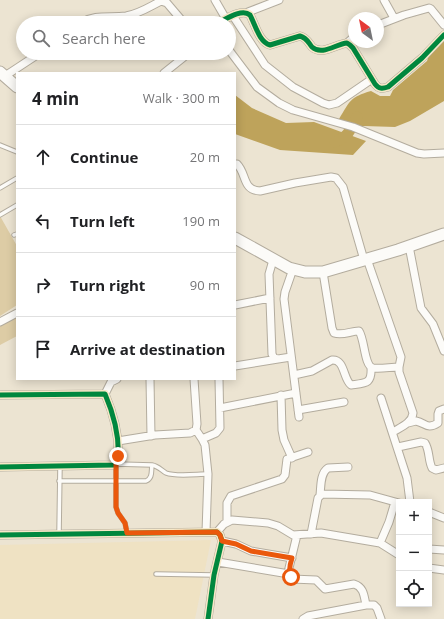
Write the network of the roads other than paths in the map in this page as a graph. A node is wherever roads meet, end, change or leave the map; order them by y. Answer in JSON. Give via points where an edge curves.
{"nodes":[{"id":1,"x":279,"y":0,"type":"edge"},
{"id":2,"x":384,"y":0,"type":"edge"},
{"id":3,"x":218,"y":1,"type":"edge"},
{"id":4,"x":248,"y":12,"type":"junction"},
{"id":5,"x":125,"y":16,"type":"edge"},
{"id":6,"x":178,"y":16,"type":"edge"},
{"id":7,"x":223,"y":16,"type":"edge"},
{"id":8,"x":234,"y":16,"type":"edge"},
{"id":9,"x":394,"y":18,"type":"junction"},
{"id":10,"x":384,"y":22,"type":"edge"},
{"id":11,"x":444,"y":25,"type":"edge"},
{"id":12,"x":236,"y":33,"type":"edge"},
{"id":13,"x":444,"y":34,"type":"edge"},
{"id":14,"x":347,"y":43,"type":"joint"},
{"id":15,"x":236,"y":59,"type":"edge"},
{"id":16,"x":27,"y":60,"type":"edge"},
{"id":17,"x":180,"y":60,"type":"edge"},
{"id":18,"x":165,"y":72,"type":"edge"},
{"id":19,"x":2,"y":74,"type":"edge"},
{"id":20,"x":372,"y":79,"type":"junction"},
{"id":21,"x":16,"y":86,"type":"edge"},
{"id":22,"x":0,"y":145,"type":"edge"},
{"id":23,"x":16,"y":152,"type":"edge"},
{"id":24,"x":444,"y":153,"type":"edge"},
{"id":25,"x":236,"y":164,"type":"edge"},
{"id":26,"x":16,"y":179,"type":"edge"},
{"id":27,"x":0,"y":188,"type":"edge"},
{"id":28,"x":16,"y":206,"type":"edge"},
{"id":29,"x":0,"y":215,"type":"edge"},
{"id":30,"x":444,"y":234,"type":"edge"},
{"id":31,"x":236,"y":239,"type":"edge"},
{"id":32,"x":409,"y":246,"type":"junction"},
{"id":33,"x":273,"y":260,"type":"junction"},
{"id":34,"x":366,"y":260,"type":"junction"},
{"id":35,"x":293,"y":269,"type":"junction"},
{"id":36,"x":323,"y":272,"type":"junction"},
{"id":37,"x":270,"y":298,"type":"junction"},
{"id":38,"x":236,"y":305,"type":"edge"},
{"id":39,"x":16,"y":314,"type":"edge"},
{"id":40,"x":0,"y":322,"type":"edge"},
{"id":41,"x":444,"y":351,"type":"edge"},
{"id":42,"x":291,"y":357,"type":"junction"},
{"id":43,"x":278,"y":359,"type":"junction"},
{"id":44,"x":236,"y":366,"type":"edge"},
{"id":45,"x":399,"y":366,"type":"junction"},
{"id":46,"x":371,"y":367,"type":"junction"},
{"id":47,"x":294,"y":375,"type":"junction"},
{"id":48,"x":115,"y":380,"type":"edge"},
{"id":49,"x":150,"y":380,"type":"edge"},
{"id":50,"x":194,"y":380,"type":"edge"},
{"id":51,"x":219,"y":380,"type":"edge"},
{"id":52,"x":296,"y":393,"type":"junction"},
{"id":53,"x":105,"y":394,"type":"junction"},
{"id":54,"x":0,"y":395,"type":"edge"},
{"id":55,"x":281,"y":395,"type":"junction"},
{"id":56,"x":381,"y":398,"type":"dead end"},
{"id":57,"x":344,"y":402,"type":"dead end"},
{"id":58,"x":220,"y":408,"type":"junction"},
{"id":59,"x":444,"y":409,"type":"edge"},
{"id":60,"x":408,"y":423,"type":"junction"},
{"id":61,"x":196,"y":430,"type":"junction"},
{"id":62,"x":393,"y":432,"type":"junction"},
{"id":63,"x":151,"y":436,"type":"junction"},
{"id":64,"x":202,"y":439,"type":"junction"},
{"id":65,"x":118,"y":441,"type":"junction"},
{"id":66,"x":398,"y":447,"type":"junction"},
{"id":67,"x":308,"y":452,"type":"dead end"},
{"id":68,"x":292,"y":458,"type":"junction"},
{"id":69,"x":116,"y":464,"type":"junction"},
{"id":70,"x":152,"y":465,"type":"junction"},
{"id":71,"x":60,"y":466,"type":"junction"},
{"id":72,"x":0,"y":467,"type":"edge"},
{"id":73,"x":348,"y":467,"type":"dead end"},
{"id":74,"x":444,"y":468,"type":"edge"},
{"id":75,"x":208,"y":474,"type":"junction"},
{"id":76,"x":59,"y":481,"type":"junction"},
{"id":77,"x":116,"y":482,"type":"junction"},
{"id":78,"x":320,"y":495,"type":"junction"},
{"id":79,"x":410,"y":499,"type":"edge"},
{"id":80,"x":396,"y":503,"type":"edge"},
{"id":81,"x":396,"y":505,"type":"edge"},
{"id":82,"x":432,"y":513,"type":"edge"},
{"id":83,"x":444,"y":518,"type":"edge"},
{"id":84,"x":228,"y":521,"type":"junction"},
{"id":85,"x":206,"y":532,"type":"junction"},
{"id":86,"x":217,"y":532,"type":"junction"},
{"id":87,"x":127,"y":533,"type":"junction"},
{"id":88,"x":59,"y":534,"type":"junction"},
{"id":89,"x":311,"y":534,"type":"junction"},
{"id":90,"x":0,"y":535,"type":"edge"},
{"id":91,"x":297,"y":535,"type":"junction"},
{"id":92,"x":222,"y":541,"type":"junction"},
{"id":93,"x":380,"y":543,"type":"junction"},
{"id":94,"x":432,"y":550,"type":"edge"},
{"id":95,"x":444,"y":550,"type":"edge"},
{"id":96,"x":396,"y":553,"type":"edge"},
{"id":97,"x":292,"y":558,"type":"junction"},
{"id":98,"x":218,"y":562,"type":"junction"},
{"id":99,"x":432,"y":568,"type":"edge"},
{"id":100,"x":444,"y":570,"type":"edge"},
{"id":101,"x":156,"y":574,"type":"dead end"},
{"id":102,"x":289,"y":574,"type":"junction"},
{"id":103,"x":214,"y":575,"type":"junction"},
{"id":104,"x":366,"y":605,"type":"junction"},
{"id":105,"x":208,"y":619,"type":"edge"},
{"id":106,"x":303,"y":619,"type":"edge"},
{"id":107,"x":381,"y":619,"type":"edge"}],
"edges":[{"from":1,"to":4,"type":"street"},
{"from":2,"to":9,"type":"street"},
{"from":3,"to":7,"type":"street"},
{"from":4,"to":8,"type":"street"},
{"from":4,"to":14,"type":"street","via":[[262,39],[270,45],[300,36],[307,39],[312,47],[321,50]]},
{"from":5,"to":6,"type":"street","via":[[142,12],[161,1],[167,3]]},
{"from":9,"to":10,"type":"street"},
{"from":9,"to":11,"type":"street","via":[[429,8]]},
{"from":12,"to":20,"type":"street","via":[[265,65],[293,87],[323,103],[338,103]]},
{"from":13,"to":20,"type":"street","via":[[422,58],[388,87],[379,88]]},
{"from":14,"to":20,"type":"street","via":[[353,48]]},
{"from":15,"to":24,"type":"street","via":[[257,86],[293,110],[353,127],[418,153]]},
{"from":16,"to":19,"type":"street"},
{"from":17,"to":18,"type":"street"},
{"from":19,"to":21,"type":"main road"},
{"from":22,"to":23,"type":"lane"},
{"from":25,"to":34,"type":"street","via":[[242,169],[248,186],[255,191],[336,178],[343,187]]},
{"from":26,"to":27,"type":"lane"},
{"from":28,"to":29,"type":"lane"},
{"from":30,"to":32,"type":"main road"},
{"from":31,"to":33,"type":"main road"},
{"from":32,"to":34,"type":"main road"},
{"from":32,"to":41,"type":"street","via":[[420,308],[433,324]]},
{"from":33,"to":35,"type":"main road"},
{"from":33,"to":37,"type":"street","via":[[269,274]]},
{"from":34,"to":36,"type":"main road"},
{"from":34,"to":45,"type":"street","via":[[401,357]]},
{"from":35,"to":36,"type":"main road","via":[[312,273]]},
{"from":35,"to":42,"type":"street","via":[[284,299]]},
{"from":36,"to":46,"type":"street","via":[[334,333],[339,335],[359,331],[368,365]]},
{"from":37,"to":38,"type":"street"},
{"from":37,"to":43,"type":"street","via":[[272,354]]},
{"from":39,"to":40,"type":"street"},
{"from":42,"to":43,"type":"street"},
{"from":42,"to":47,"type":"street"},
{"from":43,"to":44,"type":"street"},
{"from":45,"to":46,"type":"street"},
{"from":45,"to":60,"type":"street","via":[[413,413],[413,418]]},
{"from":46,"to":47,"type":"street","via":[[369,381],[351,385],[340,362],[336,360],[312,371]]},
{"from":47,"to":52,"type":"street"},
{"from":48,"to":53,"type":"street","via":[[111,382]]},
{"from":49,"to":63,"type":"street"},
{"from":50,"to":61,"type":"street"},
{"from":51,"to":58,"type":"street"},
{"from":52,"to":55,"type":"street"},
{"from":52,"to":57,"type":"street","via":[[299,413]]},
{"from":53,"to":54,"type":"street"},
{"from":53,"to":65,"type":"street","via":[[113,414]]},
{"from":55,"to":58,"type":"street"},
{"from":55,"to":68,"type":"street","via":[[282,430]]},
{"from":56,"to":62,"type":"street"},
{"from":58,"to":64,"type":"street","via":[[220,428],[216,433]]},
{"from":59,"to":60,"type":"street","via":[[439,411],[438,422],[434,425],[427,426],[416,421]]},
{"from":60,"to":62,"type":"street"},
{"from":61,"to":63,"type":"street","via":[[190,433]]},
{"from":61,"to":64,"type":"street"},
{"from":62,"to":66,"type":"street"},
{"from":63,"to":65,"type":"street"},
{"from":64,"to":75,"type":"street"},
{"from":65,"to":69,"type":"street"},
{"from":66,"to":74,"type":"street","via":[[425,443],[432,468]]},
{"from":66,"to":79,"type":"street","via":[[408,482]]},
{"from":67,"to":68,"type":"street"},
{"from":68,"to":84,"type":"street","via":[[286,460],[285,475],[282,479],[231,496],[227,503]]},
{"from":69,"to":70,"type":"lane"},
{"from":69,"to":71,"type":"street"},
{"from":69,"to":77,"type":"lane"},
{"from":70,"to":75,"type":"lane","via":[[166,473]]},
{"from":70,"to":77,"type":"lane","via":[[151,476],[146,481]]},
{"from":71,"to":72,"type":"street"},
{"from":71,"to":76,"type":"lane"},
{"from":73,"to":78,"type":"street","via":[[325,470]]},
{"from":75,"to":85,"type":"street"},
{"from":76,"to":77,"type":"lane"},
{"from":76,"to":88,"type":"lane"},
{"from":77,"to":87,"type":"lane","via":[[116,507],[125,523]]},
{"from":78,"to":80,"type":"street","via":[[370,495]]},
{"from":78,"to":89,"type":"street"},
{"from":81,"to":93,"type":"street"},
{"from":82,"to":83,"type":"street"},
{"from":84,"to":86,"type":"street"},
{"from":84,"to":91,"type":"street","via":[[268,523]]},
{"from":85,"to":86,"type":"street"},
{"from":85,"to":87,"type":"street"},
{"from":86,"to":92,"type":"street"},
{"from":87,"to":88,"type":"street"},
{"from":88,"to":90,"type":"street"},
{"from":89,"to":91,"type":"street"},
{"from":89,"to":93,"type":"street","via":[[321,533]]},
{"from":91,"to":97,"type":"street"},
{"from":92,"to":97,"type":"street","via":[[251,551]]},
{"from":92,"to":98,"type":"street"},
{"from":93,"to":96,"type":"street"},
{"from":94,"to":95,"type":"street"},
{"from":97,"to":102,"type":"street"},
{"from":98,"to":102,"type":"street"},
{"from":98,"to":103,"type":"street"},
{"from":99,"to":100,"type":"street"},
{"from":101,"to":103,"type":"lane"},
{"from":102,"to":104,"type":"street","via":[[294,580],[316,580],[325,589],[354,584],[359,586]]},
{"from":103,"to":105,"type":"street"},
{"from":104,"to":106,"type":"street"},
{"from":104,"to":107,"type":"street","via":[[376,606]]}]}
